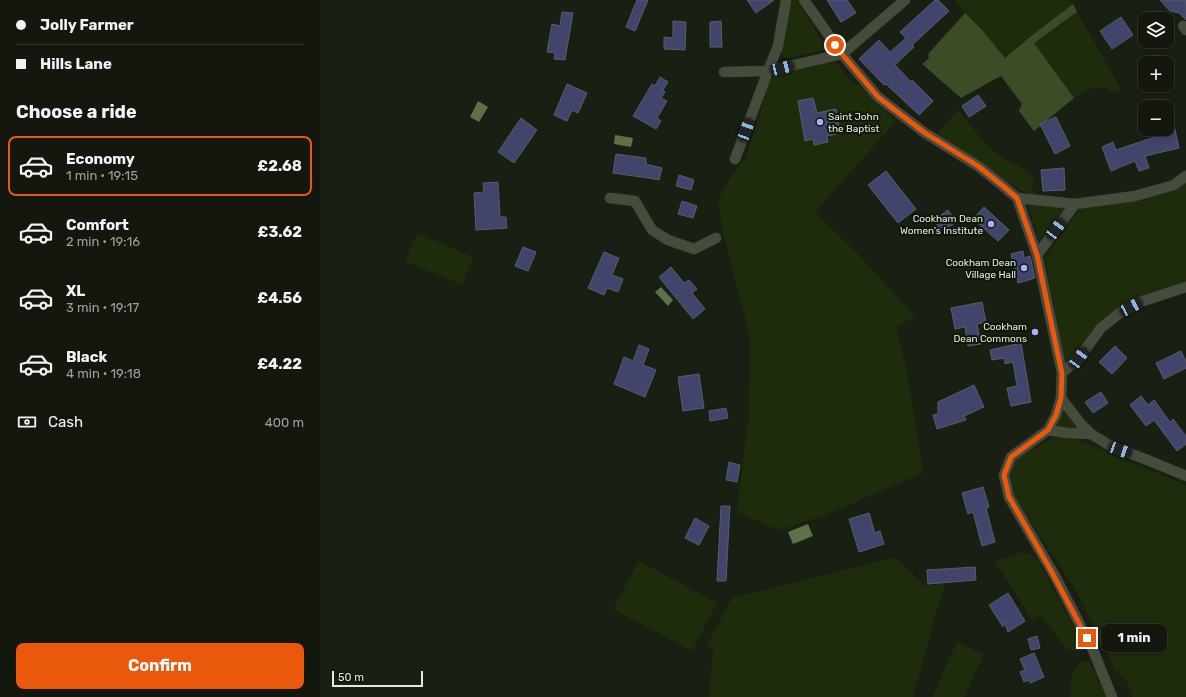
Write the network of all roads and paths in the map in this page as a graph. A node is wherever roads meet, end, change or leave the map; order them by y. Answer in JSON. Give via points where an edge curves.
{"nodes":[{"id":1,"x":786,"y":0,"type":"edge"},
{"id":2,"x":804,"y":0,"type":"edge"},
{"id":3,"x":905,"y":0,"type":"edge"},
{"id":4,"x":842,"y":54,"type":"junction"},
{"id":5,"x":768,"y":71,"type":"junction"},
{"id":6,"x":724,"y":72,"type":"dead end"},
{"id":7,"x":735,"y":159,"type":"dead end"},
{"id":8,"x":1186,"y":176,"type":"edge"},
{"id":9,"x":610,"y":198,"type":"dead end"},
{"id":10,"x":1017,"y":198,"type":"junction"},
{"id":11,"x":1075,"y":204,"type":"junction"},
{"id":12,"x":716,"y":238,"type":"dead end"},
{"id":13,"x":1037,"y":255,"type":"junction"},
{"id":14,"x":1186,"y":287,"type":"edge"},
{"id":15,"x":1062,"y":374,"type":"junction"},
{"id":16,"x":1061,"y":398,"type":"junction"},
{"id":17,"x":1048,"y":430,"type":"junction"},
{"id":18,"x":1090,"y":434,"type":"junction"},
{"id":19,"x":1186,"y":476,"type":"edge"},
{"id":20,"x":1112,"y":697,"type":"edge"}],
"edges":[{"from":1,"to":5,"type":"street","via":[[778,46]]},
{"from":2,"to":4,"type":"street"},
{"from":3,"to":4,"type":"street"},
{"from":4,"to":5,"type":"street"},
{"from":4,"to":10,"type":"street","via":[[878,97],[925,133],[978,166]]},
{"from":5,"to":6,"type":"street"},
{"from":5,"to":7,"type":"street"},
{"from":8,"to":11,"type":"street","via":[[1174,185],[1135,196]]},
{"from":9,"to":12,"type":"street","via":[[635,201],[652,230],[668,240],[694,249]]},
{"from":10,"to":11,"type":"street"},
{"from":10,"to":13,"type":"street"},
{"from":11,"to":13,"type":"street"},
{"from":13,"to":15,"type":"street"},
{"from":14,"to":15,"type":"street","via":[[1140,302],[1121,312],[1101,328],[1079,358]]},
{"from":15,"to":16,"type":"street"},
{"from":16,"to":17,"type":"street"},
{"from":16,"to":18,"type":"street"},
{"from":17,"to":18,"type":"street"},
{"from":17,"to":20,"type":"street","via":[[1011,457],[1004,475],[1009,497],[1056,578],[1090,644]]},
{"from":18,"to":19,"type":"street","via":[[1109,445]]}]}
